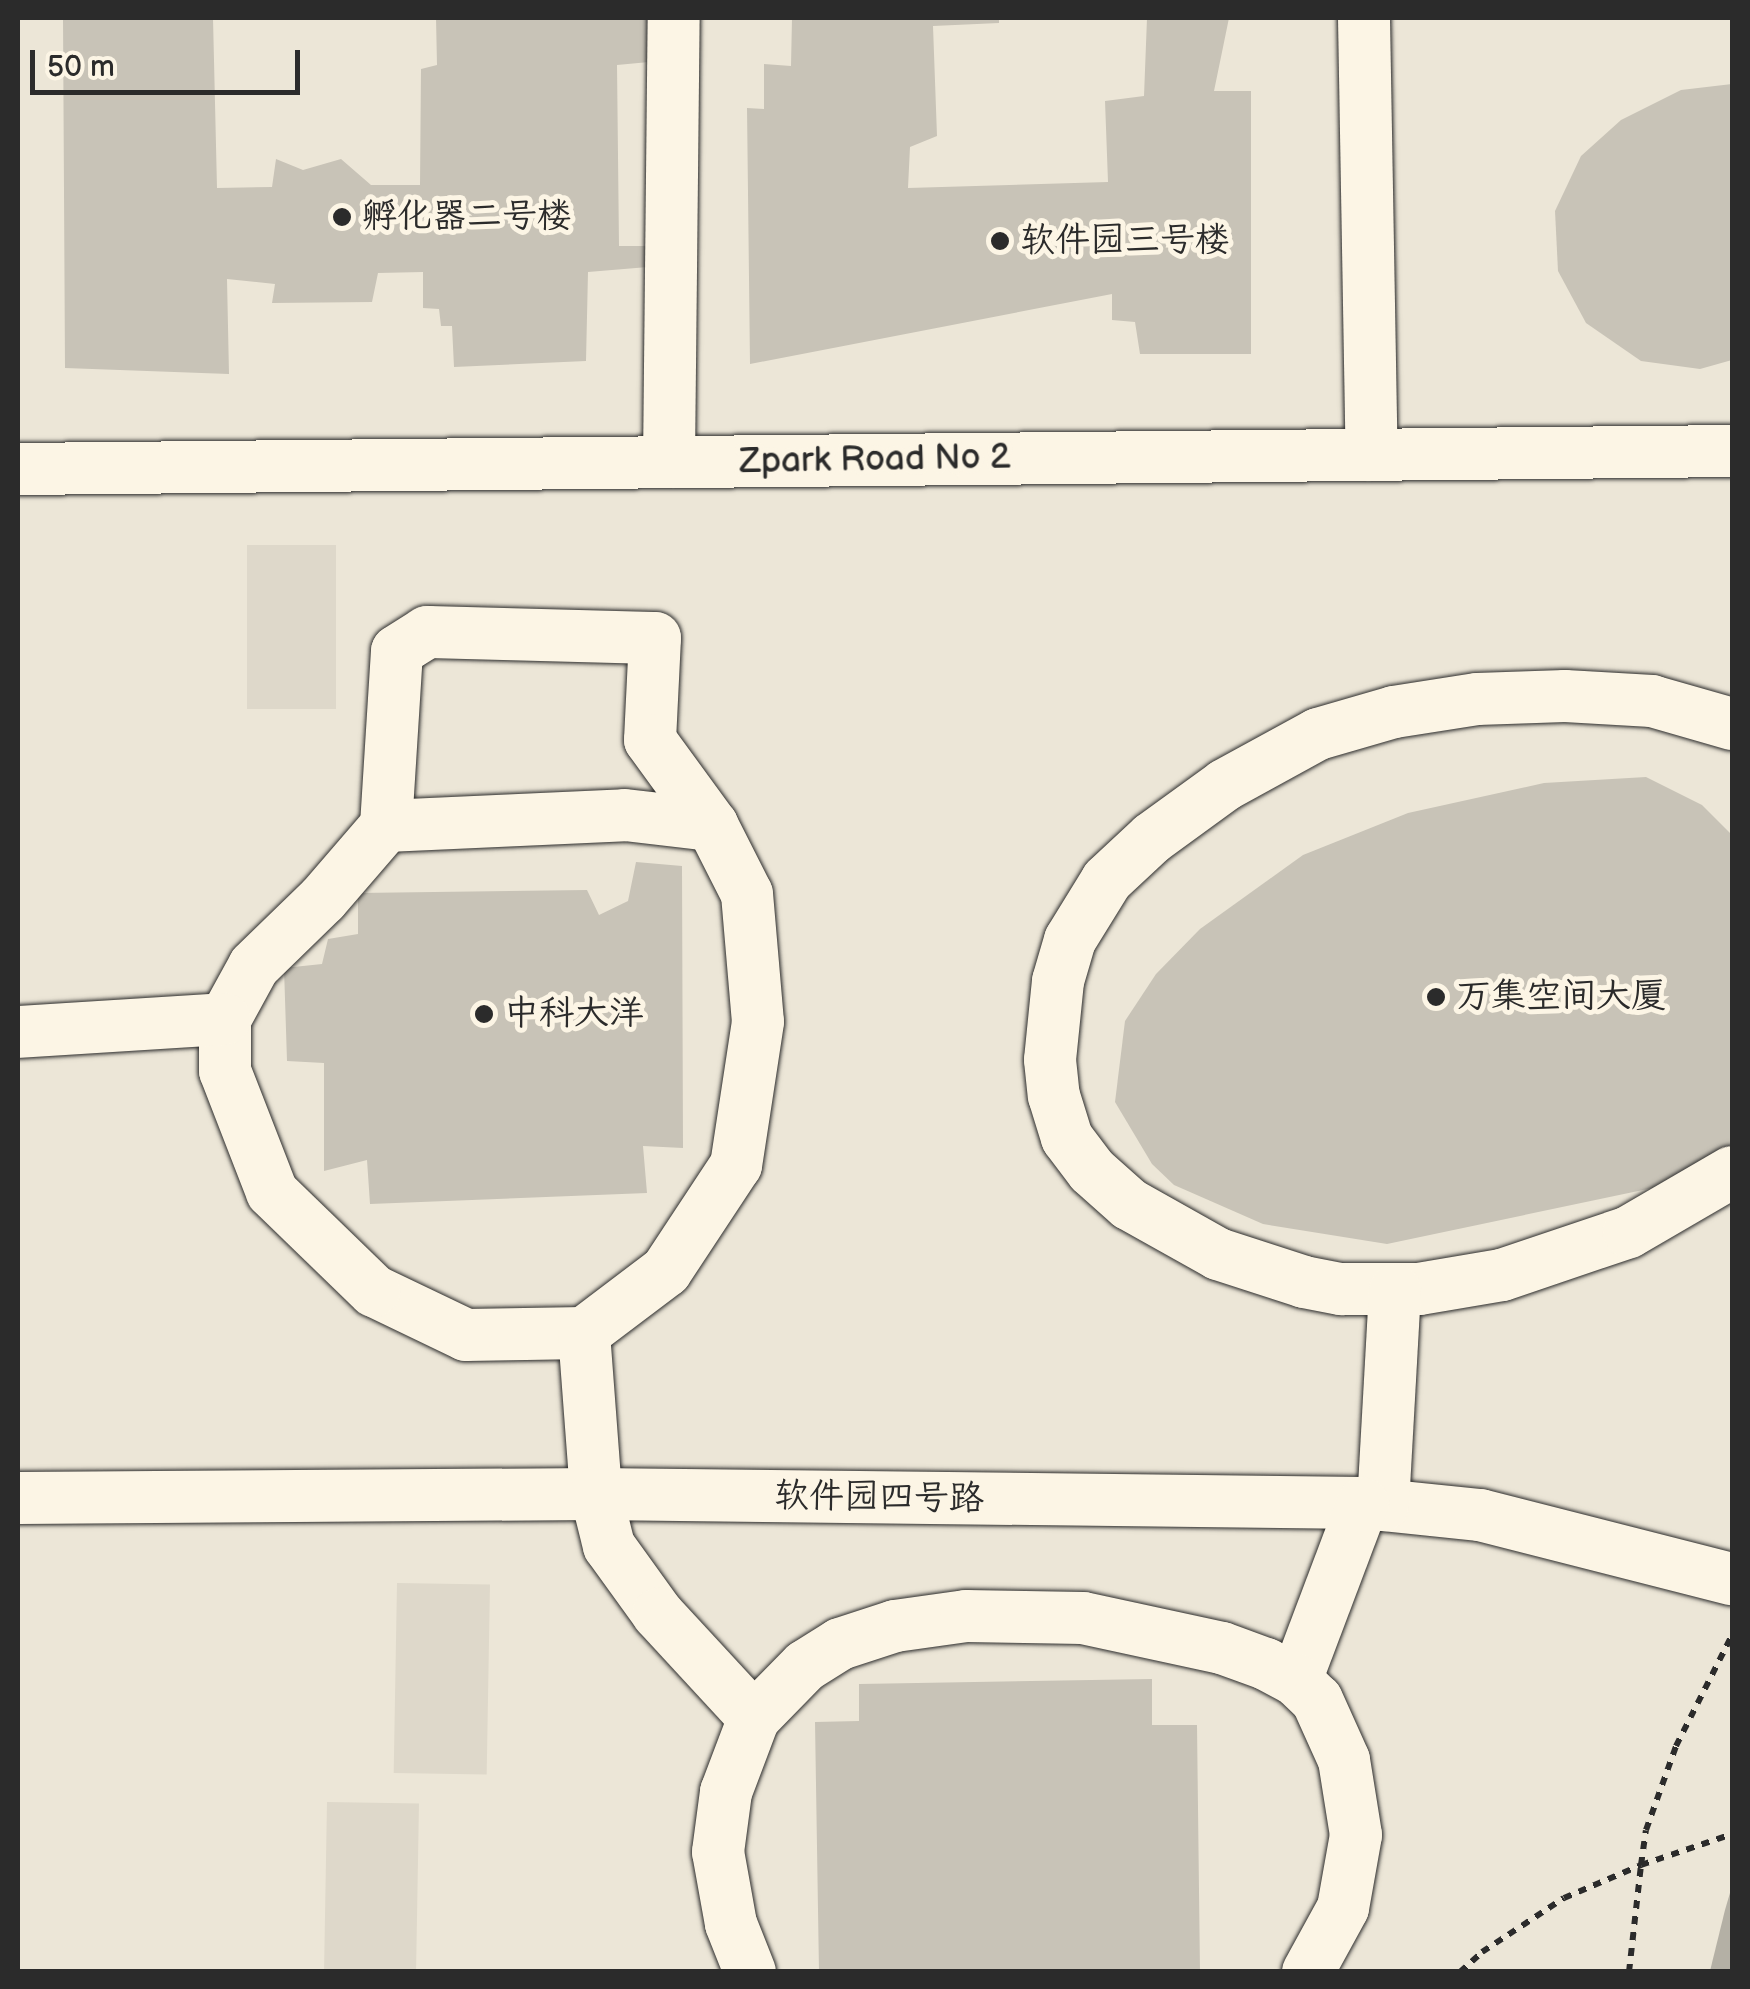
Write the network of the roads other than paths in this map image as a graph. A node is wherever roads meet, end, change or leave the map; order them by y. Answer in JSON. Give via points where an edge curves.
{"nodes":[{"id":1,"x":674,"y":18,"type":"edge"},
{"id":2,"x":1364,"y":18,"type":"edge"},
{"id":3,"x":1732,"y":451,"type":"edge"},
{"id":4,"x":1372,"y":455,"type":"junction"},
{"id":5,"x":669,"y":462,"type":"junction"},
{"id":6,"x":18,"y":469,"type":"edge"},
{"id":7,"x":1732,"y":724,"type":"edge"},
{"id":8,"x":712,"y":825,"type":"junction"},
{"id":9,"x":386,"y":826,"type":"junction"},
{"id":10,"x":225,"y":1019,"type":"junction"},
{"id":11,"x":18,"y":1032,"type":"edge"},
{"id":12,"x":1732,"y":1172,"type":"edge"},
{"id":13,"x":1381,"y":1290,"type":"junction"},
{"id":14,"x":584,"y":1334,"type":"junction"},
{"id":15,"x":596,"y":1494,"type":"junction"},
{"id":16,"x":18,"y":1498,"type":"edge"},
{"id":17,"x":1365,"y":1504,"type":"junction"},
{"id":18,"x":1732,"y":1579,"type":"edge"},
{"id":19,"x":1296,"y":1680,"type":"junction"},
{"id":20,"x":754,"y":1718,"type":"junction"},
{"id":21,"x":750,"y":1972,"type":"edge"},
{"id":22,"x":1308,"y":1972,"type":"edge"}],
"edges":[{"from":1,"to":5,"type":"street"},
{"from":2,"to":4,"type":"street"},
{"from":3,"to":4,"type":"street","name":"Zpark Road No 2"},
{"from":4,"to":5,"type":"street","name":"Zpark Road No 2"},
{"from":5,"to":6,"type":"street","name":"Zpark Road No 2"},
{"from":7,"to":13,"type":"street","via":[[1652,702],[1565,696],[1477,699],[1394,712],[1318,734],[1224,785],[1107,880],[1070,940],[1058,981],[1050,1060],[1067,1138],[1092,1171],[1169,1230],[1264,1271]]},
{"from":8,"to":9,"type":"street","via":[[625,815]]},
{"from":8,"to":9,"type":"street","via":[[650,740],[655,638],[427,632],[398,651]]},
{"from":8,"to":14,"type":"street","via":[[747,894],[758,1022],[736,1165],[666,1270]]},
{"from":9,"to":10,"type":"street","via":[[254,966]]},
{"from":10,"to":11,"type":"street"},
{"from":10,"to":14,"type":"street","via":[[225,1071],[272,1192],[374,1291],[466,1335]]},
{"from":12,"to":13,"type":"street","via":[[1664,1216],[1565,1255],[1472,1282]]},
{"from":13,"to":17,"type":"street"},
{"from":14,"to":15,"type":"street"},
{"from":15,"to":16,"type":"street","name":"软件园四号路"},
{"from":15,"to":17,"type":"street","name":"软件园四号路"},
{"from":15,"to":20,"type":"street","via":[[618,1562]]},
{"from":17,"to":18,"type":"street","name":"软件园四号路","via":[[1480,1515]]},
{"from":17,"to":19,"type":"street"},
{"from":19,"to":20,"type":"street","via":[[1222,1648],[1083,1618],[966,1616],[896,1626],[840,1644],[805,1666]]},
{"from":19,"to":22,"type":"street","via":[[1317,1700],[1344,1760],[1356,1834],[1343,1908]]},
{"from":20,"to":21,"type":"street","via":[[726,1792],[718,1852],[732,1924]]}]}
